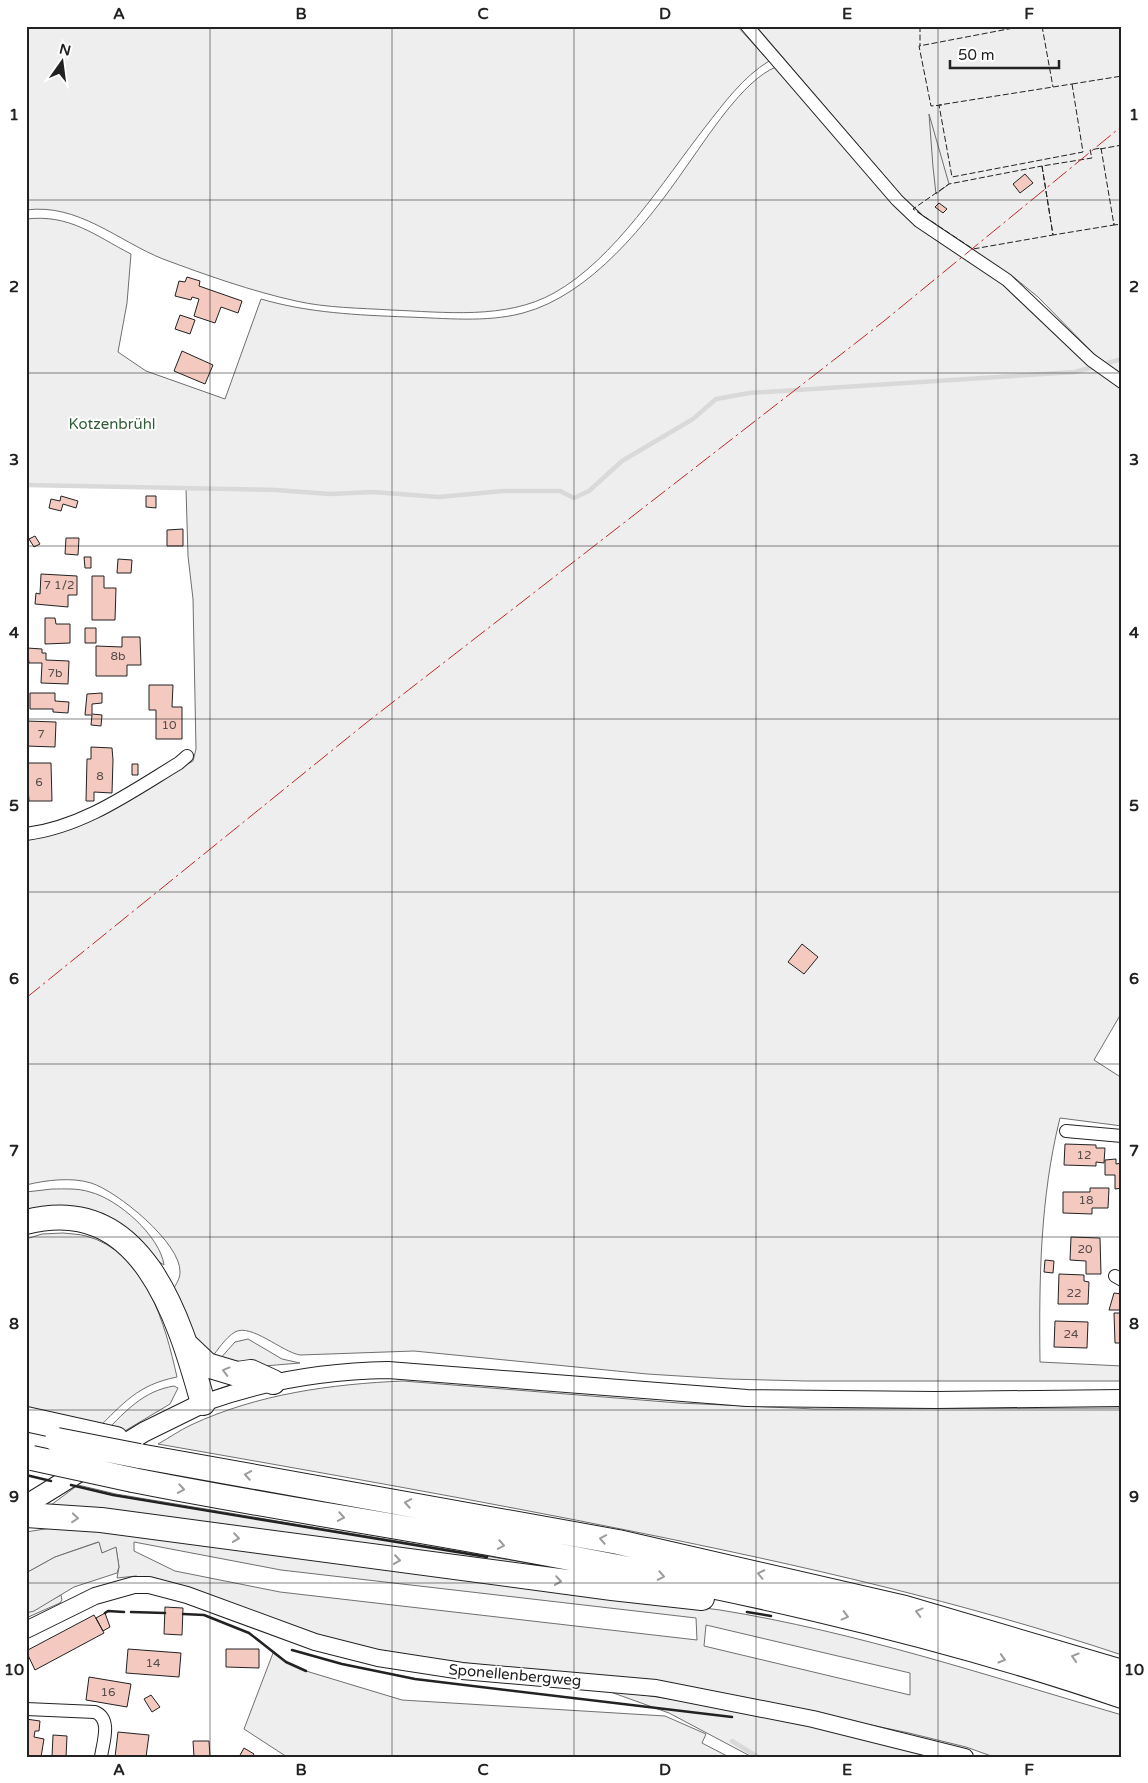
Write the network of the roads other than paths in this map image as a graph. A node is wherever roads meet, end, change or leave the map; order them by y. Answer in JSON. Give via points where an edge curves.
{"nodes":[{"id":1,"x":747,"y":26,"type":"edge"},
{"id":2,"x":1122,"y":382,"type":"edge"},
{"id":3,"x":187,"y":756,"type":"dead end"},
{"id":4,"x":26,"y":834,"type":"edge"},
{"id":5,"x":1066,"y":1131,"type":"dead end"},
{"id":6,"x":1122,"y":1136,"type":"edge"},
{"id":7,"x":26,"y":1222,"type":"edge"},
{"id":8,"x":184,"y":1342,"type":"junction"},
{"id":9,"x":273,"y":1382,"type":"junction"},
{"id":10,"x":1122,"y":1398,"type":"edge"},
{"id":11,"x":203,"y":1403,"type":"junction"},
{"id":12,"x":26,"y":1419,"type":"edge"},
{"id":13,"x":26,"y":1432,"type":"edge"},
{"id":14,"x":64,"y":1435,"type":"junction"},
{"id":15,"x":29,"y":1457,"type":"edge"},
{"id":16,"x":26,"y":1505,"type":"edge"},
{"id":17,"x":26,"y":1515,"type":"edge"},
{"id":18,"x":798,"y":1604,"type":"junction"},
{"id":19,"x":26,"y":1630,"type":"edge"},
{"id":20,"x":1122,"y":1672,"type":"edge"},
{"id":21,"x":1122,"y":1696,"type":"edge"},
{"id":22,"x":26,"y":1709,"type":"edge"},
{"id":23,"x":101,"y":1757,"type":"edge"},
{"id":24,"x":965,"y":1757,"type":"edge"}],
"edges":[{"from":1,"to":2,"type":"street","via":[[897,200],[919,221],[1007,280],[1091,360]]},
{"from":3,"to":4,"type":"street","via":[[74,823]]},
{"from":5,"to":6,"type":"street"},
{"from":7,"to":8,"type":"highway","via":[[68,1217],[90,1222],[131,1245],[157,1280]]},
{"from":9,"to":8,"type":"highway","one_way":true,"via":[[251,1372],[236,1374],[207,1365]]},
{"from":8,"to":11,"type":"highway"},
{"from":9,"to":10,"type":"street","via":[[348,1371],[388,1370],[747,1398]]},
{"from":9,"to":11,"type":"street"},
{"from":11,"to":16,"type":"main road","via":[[144,1432]]},
{"from":12,"to":14,"type":"highway"},
{"from":13,"to":14,"type":"highway"},
{"from":20,"to":14,"type":"highway","one_way":true,"via":[[905,1608],[618,1542],[150,1458],[116,1439]]},
{"from":15,"to":18,"type":"highway","one_way":true,"bridge":true,"via":[[134,1480],[495,1544]]},
{"from":17,"to":18,"type":"highway","one_way":true,"via":[[101,1520],[669,1595]]},
{"from":18,"to":21,"type":"highway","one_way":true,"via":[[968,1649]]},
{"from":19,"to":24,"type":"street","name":"Sponellenbergweg","via":[[118,1588],[149,1585],[187,1595],[315,1642],[378,1658],[452,1670],[656,1688],[813,1719]]},
{"from":22,"to":23,"type":"street","via":[[101,1714],[105,1726]]}]}
